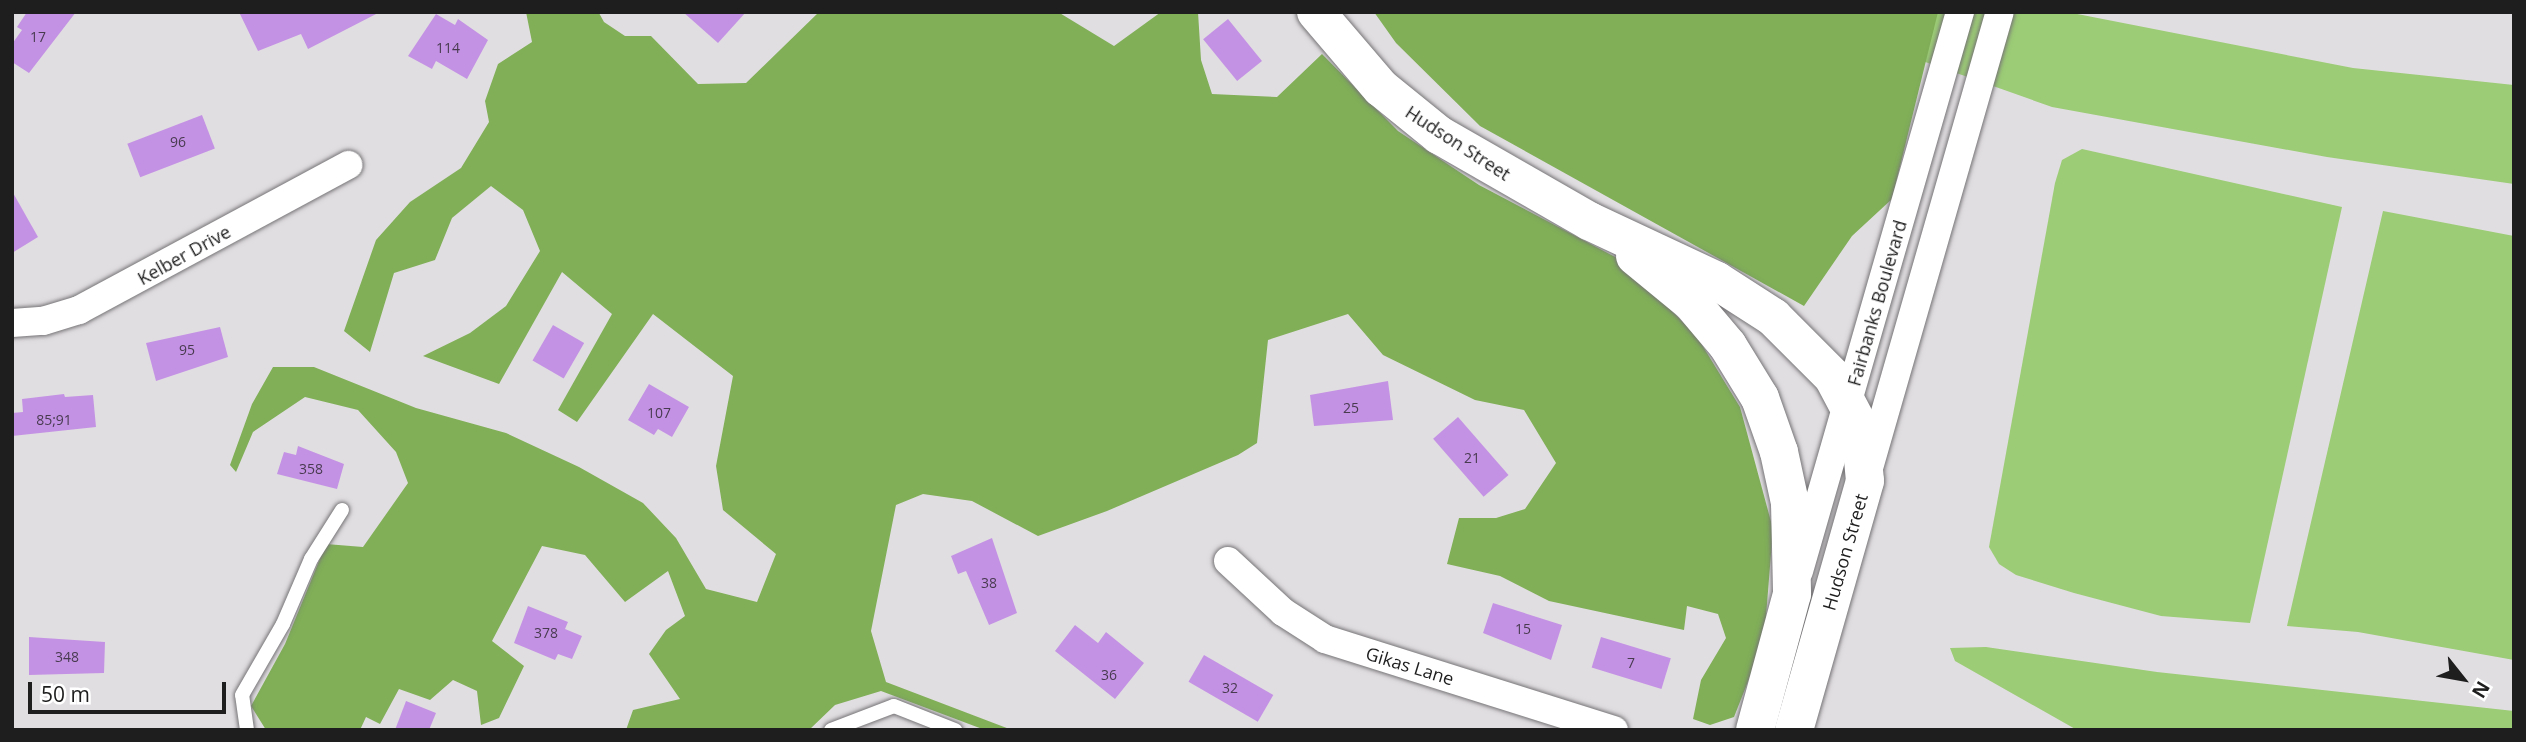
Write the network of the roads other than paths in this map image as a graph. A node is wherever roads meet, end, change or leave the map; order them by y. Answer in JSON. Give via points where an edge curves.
{"nodes":[{"id":1,"x":1316,"y":12,"type":"edge"},
{"id":2,"x":1960,"y":12,"type":"edge"},
{"id":3,"x":2000,"y":12,"type":"edge"},
{"id":4,"x":348,"y":165,"type":"dead end"},
{"id":5,"x":1589,"y":221,"type":"junction"},
{"id":6,"x":12,"y":323,"type":"edge"},
{"id":7,"x":1849,"y":401,"type":"junction"},
{"id":8,"x":1865,"y":481,"type":"junction"},
{"id":9,"x":342,"y":510,"type":"dead end"},
{"id":10,"x":1228,"y":561,"type":"dead end"},
{"id":11,"x":1792,"y":594,"type":"junction"},
{"id":12,"x":247,"y":730,"type":"edge"},
{"id":13,"x":831,"y":730,"type":"edge"},
{"id":14,"x":955,"y":730,"type":"edge"},
{"id":15,"x":1614,"y":730,"type":"edge"},
{"id":16,"x":1755,"y":730,"type":"edge"},
{"id":17,"x":1794,"y":730,"type":"edge"}],
"edges":[{"from":1,"to":5,"type":"street","name":"Hudson Street","via":[[1381,88],[1408,112],[1468,153]]},
{"from":2,"to":7,"type":"street","name":"Fairbanks Boulevard"},
{"from":3,"to":8,"type":"street"},
{"from":4,"to":6,"type":"street","name":"Kelber Drive","via":[[79,310],[43,321]]},
{"from":5,"to":7,"type":"street","name":"Hudson Street","via":[[1684,262],[1773,317],[1816,355]]},
{"from":5,"to":11,"type":"street","name":"Hudson Street","via":[[1691,302],[1728,346],[1760,398],[1786,478]]},
{"from":7,"to":8,"type":"street","name":"Hudson Street","via":[[1860,428]]},
{"from":7,"to":11,"type":"street","name":"Fairbanks Boulevard"},
{"from":8,"to":17,"type":"street","name":"Hudson Street"},
{"from":9,"to":12,"type":"lane","via":[[311,559],[284,624],[242,695]]},
{"from":10,"to":15,"type":"street","name":"Gikas Lane","via":[[1283,612],[1325,639]]},
{"from":11,"to":16,"type":"street","name":"Hudson Street"},
{"from":13,"to":14,"type":"lane","via":[[894,706]]}]}
